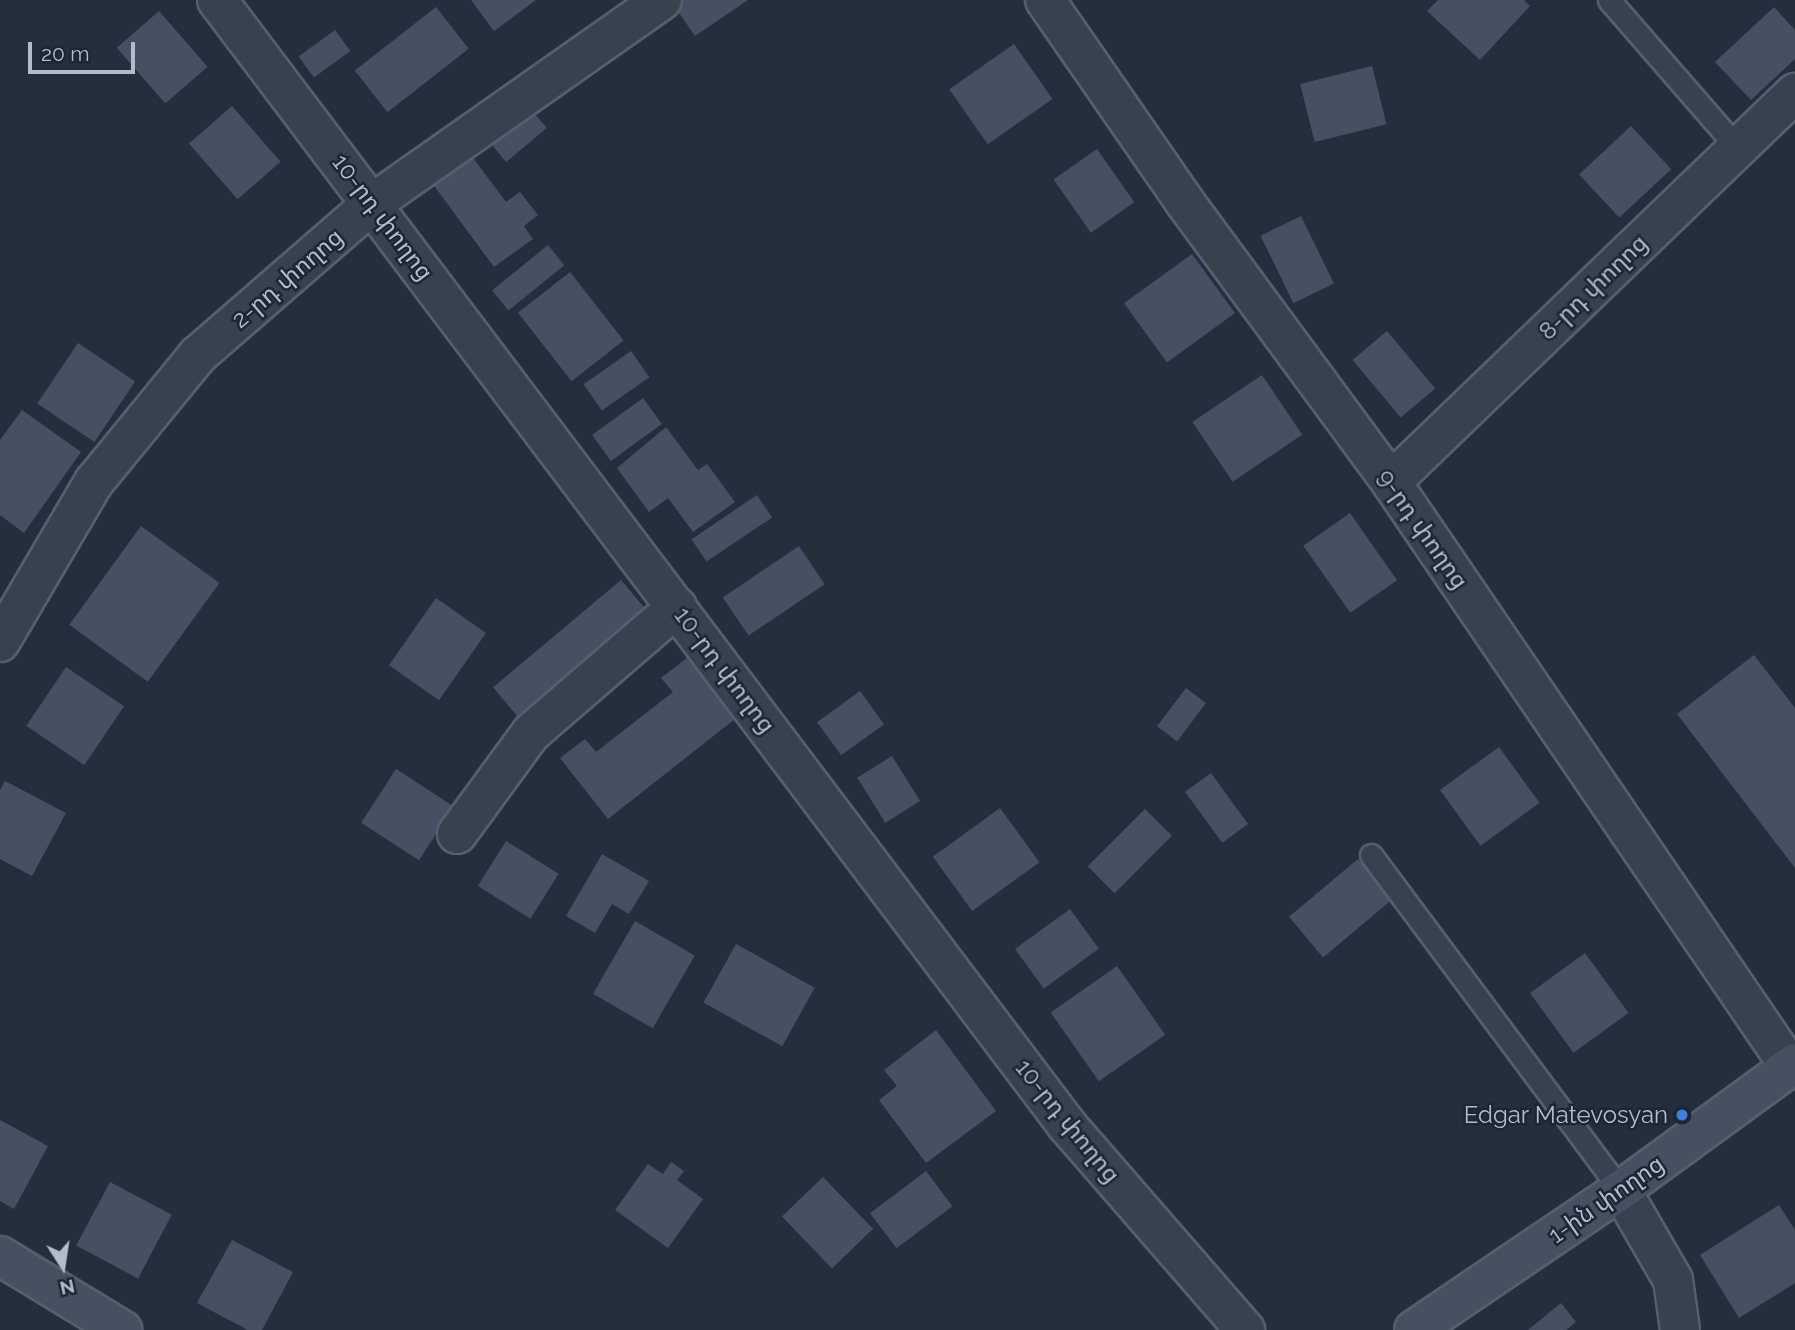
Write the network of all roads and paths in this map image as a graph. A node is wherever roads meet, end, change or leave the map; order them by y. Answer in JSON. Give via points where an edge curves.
{"nodes":[{"id":1,"x":217,"y":0,"type":"edge"},
{"id":2,"x":662,"y":0,"type":"edge"},
{"id":3,"x":1045,"y":0,"type":"edge"},
{"id":4,"x":1609,"y":0,"type":"edge"},
{"id":5,"x":1795,"y":93,"type":"edge"},
{"id":6,"x":1737,"y":147,"type":"junction"},
{"id":7,"x":373,"y":203,"type":"junction"},
{"id":8,"x":1391,"y":482,"type":"junction"},
{"id":9,"x":677,"y":607,"type":"junction"},
{"id":10,"x":0,"y":642,"type":"edge"},
{"id":11,"x":457,"y":834,"type":"dead end"},
{"id":12,"x":1371,"y":855,"type":"dead end"},
{"id":13,"x":1792,"y":1065,"type":"edge"},
{"id":14,"x":1621,"y":1190,"type":"junction"},
{"id":15,"x":0,"y":1256,"type":"edge"},
{"id":16,"x":122,"y":1330,"type":"edge"},
{"id":17,"x":1245,"y":1330,"type":"edge"},
{"id":18,"x":1414,"y":1330,"type":"edge"},
{"id":19,"x":1680,"y":1330,"type":"edge"}],
"edges":[{"from":1,"to":7,"type":"street","name":"10-րդ փողոց"},
{"from":2,"to":7,"type":"street","name":"2-րդ փողոց"},
{"from":3,"to":8,"type":"street","name":"9-րդ փողոց","via":[[1184,201]]},
{"from":4,"to":6,"type":"lane"},
{"from":5,"to":6,"type":"street","name":"8-րդ փողոց"},
{"from":6,"to":8,"type":"street","name":"8-րդ փողոց"},
{"from":7,"to":9,"type":"street","name":"10-րդ փողոց"},
{"from":7,"to":10,"type":"street","name":"2-րդ փողոց","via":[[198,355],[94,482]]},
{"from":8,"to":13,"type":"street","name":"9-րդ փողոց"},
{"from":9,"to":11,"type":"street","via":[[531,733]]},
{"from":9,"to":17,"type":"street","name":"10-րդ փողոց","via":[[1066,1124]]},
{"from":12,"to":14,"type":"lane","via":[[1587,1151]]},
{"from":13,"to":14,"type":"main road","name":"1-ին փողոց"},
{"from":14,"to":18,"type":"main road","name":"1-ին փողոց"},
{"from":14,"to":19,"type":"street","via":[[1673,1280]]},
{"from":15,"to":16,"type":"main road"}]}
